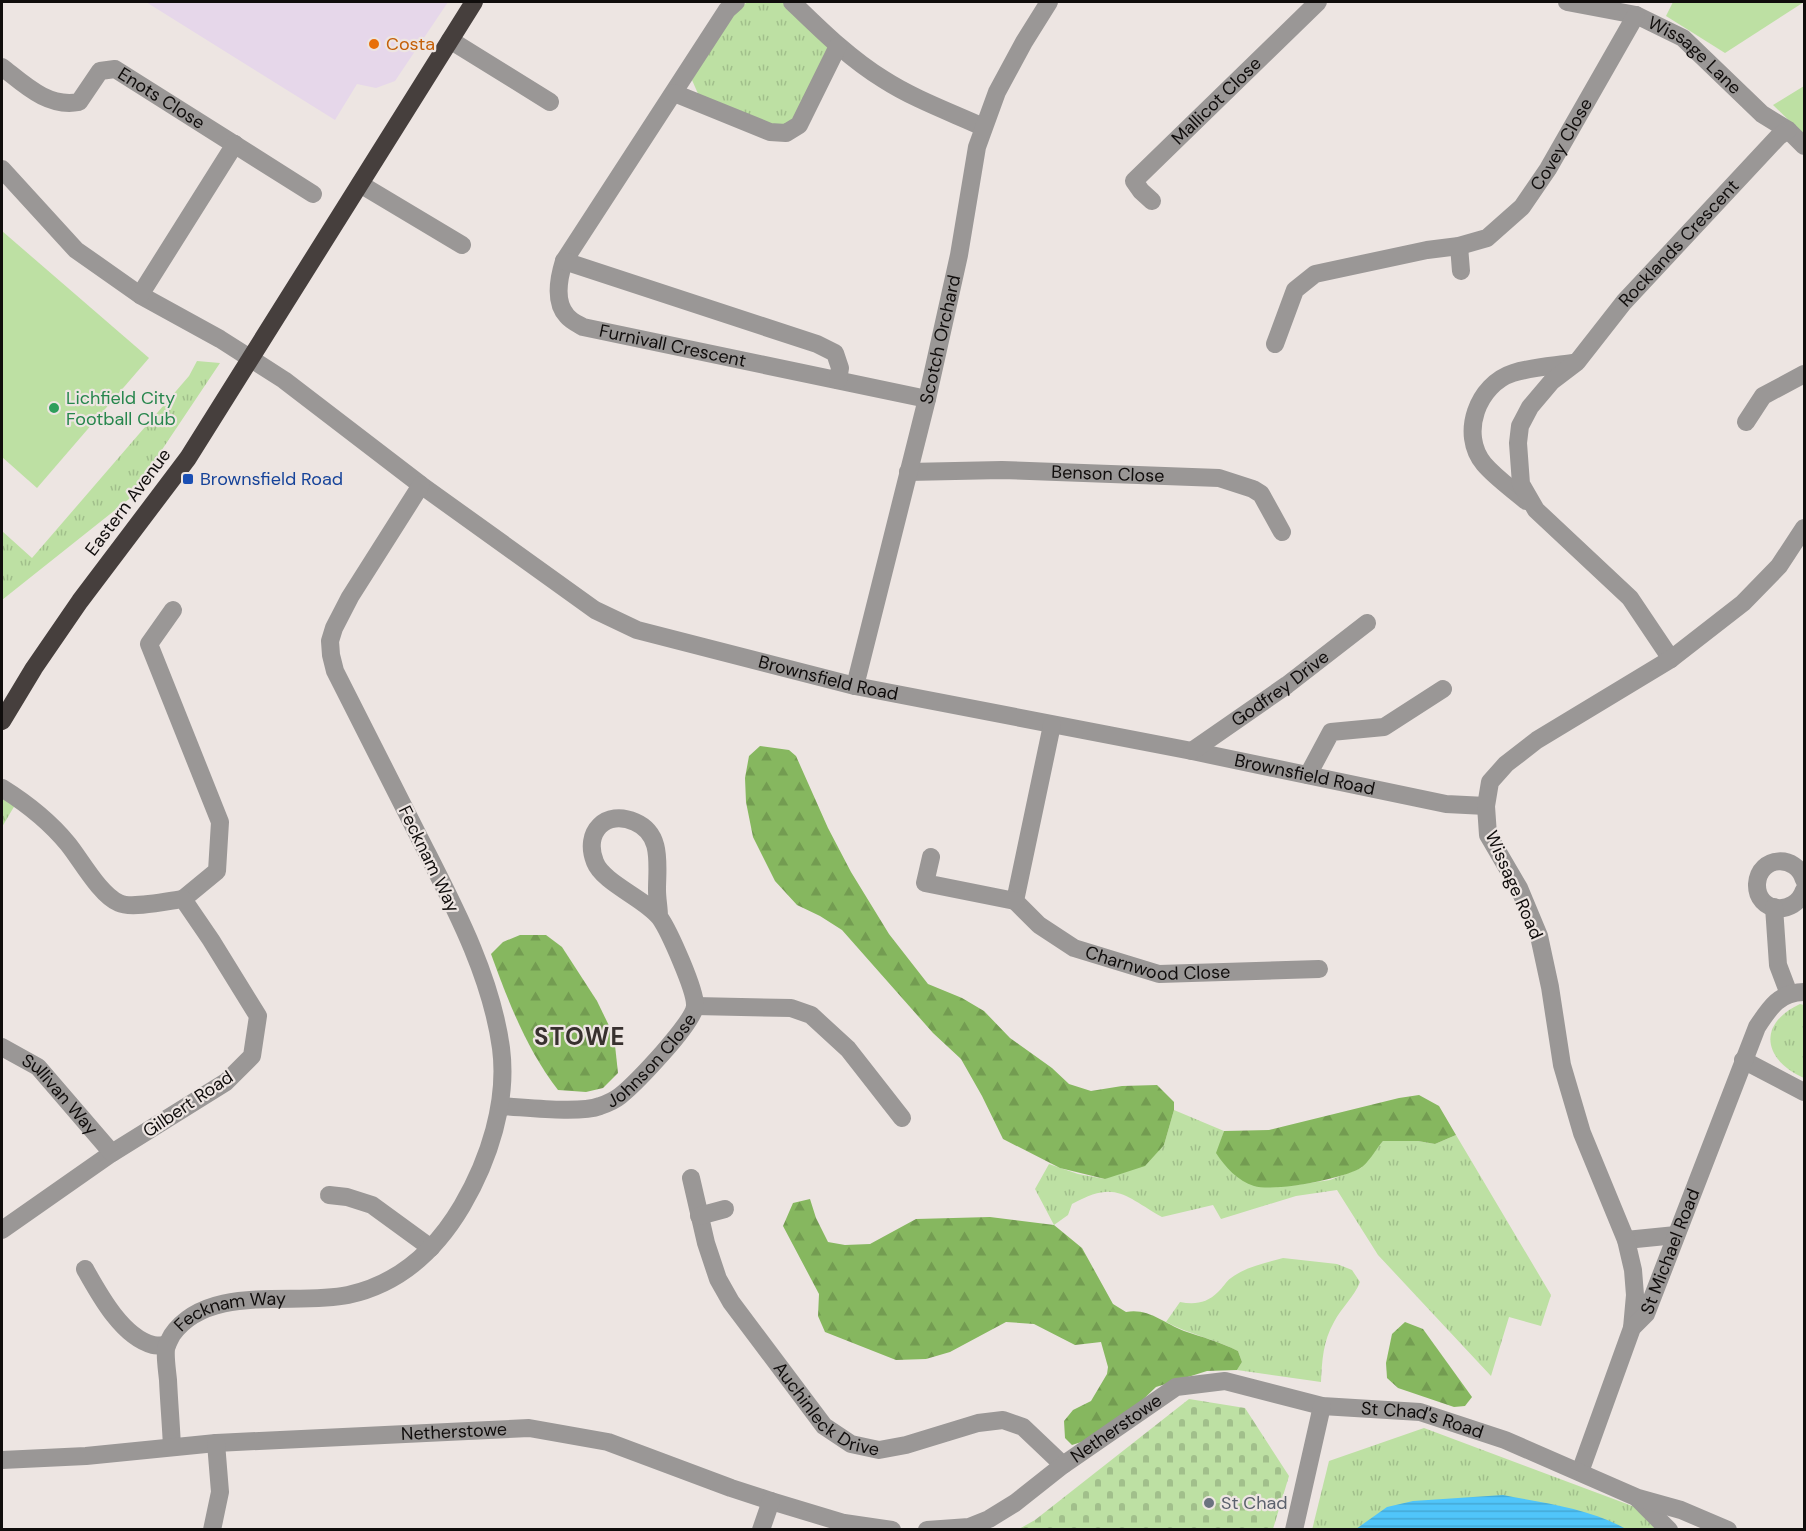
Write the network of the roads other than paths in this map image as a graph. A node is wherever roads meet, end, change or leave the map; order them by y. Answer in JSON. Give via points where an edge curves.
{"nodes":[{"id":1,"x":474,"y":2,"type":"edge"},
{"id":2,"x":736,"y":2,"type":"edge"},
{"id":3,"x":792,"y":2,"type":"edge"},
{"id":4,"x":1048,"y":2,"type":"edge"},
{"id":5,"x":1318,"y":2,"type":"edge"},
{"id":6,"x":1567,"y":2,"type":"edge"},
{"id":7,"x":1636,"y":15,"type":"junction"},
{"id":8,"x":450,"y":40,"type":"junction"},
{"id":9,"x":838,"y":46,"type":"junction"},
{"id":10,"x":2,"y":67,"type":"edge"},
{"id":11,"x":674,"y":93,"type":"junction"},
{"id":12,"x":550,"y":102,"type":"dead end"},
{"id":13,"x":984,"y":128,"type":"junction"},
{"id":14,"x":1788,"y":130,"type":"junction"},
{"id":15,"x":235,"y":144,"type":"junction"},
{"id":16,"x":1804,"y":146,"type":"edge"},
{"id":17,"x":2,"y":169,"type":"edge"},
{"id":18,"x":360,"y":184,"type":"junction"},
{"id":19,"x":313,"y":194,"type":"dead end"},
{"id":20,"x":1152,"y":201,"type":"dead end"},
{"id":21,"x":462,"y":245,"type":"dead end"},
{"id":22,"x":1459,"y":246,"type":"junction"},
{"id":23,"x":564,"y":261,"type":"junction"},
{"id":24,"x":1461,"y":271,"type":"dead end"},
{"id":25,"x":140,"y":295,"type":"junction"},
{"id":26,"x":1275,"y":344,"type":"dead end"},
{"id":27,"x":249,"y":359,"type":"junction"},
{"id":28,"x":1576,"y":362,"type":"junction"},
{"id":29,"x":1804,"y":374,"type":"edge"},
{"id":30,"x":838,"y":380,"type":"junction"},
{"id":31,"x":927,"y":399,"type":"junction"},
{"id":32,"x":1746,"y":422,"type":"dead end"},
{"id":33,"x":908,"y":472,"type":"junction"},
{"id":34,"x":421,"y":486,"type":"junction"},
{"id":35,"x":1536,"y":510,"type":"junction"},
{"id":36,"x":1804,"y":528,"type":"edge"},
{"id":37,"x":1282,"y":532,"type":"dead end"},
{"id":38,"x":173,"y":610,"type":"dead end"},
{"id":39,"x":1366,"y":623,"type":"dead end"},
{"id":40,"x":1671,"y":659,"type":"junction"},
{"id":41,"x":855,"y":686,"type":"junction"},
{"id":42,"x":1443,"y":689,"type":"dead end"},
{"id":43,"x":2,"y":721,"type":"edge"},
{"id":44,"x":1052,"y":725,"type":"junction"},
{"id":45,"x":1191,"y":751,"type":"junction"},
{"id":46,"x":1308,"y":775,"type":"junction"},
{"id":47,"x":2,"y":788,"type":"edge"},
{"id":48,"x":1486,"y":806,"type":"junction"},
{"id":49,"x":931,"y":857,"type":"dead end"},
{"id":50,"x":1804,"y":880,"type":"edge"},
{"id":51,"x":1804,"y":890,"type":"edge"},
{"id":52,"x":183,"y":899,"type":"junction"},
{"id":53,"x":1015,"y":901,"type":"junction"},
{"id":54,"x":1774,"y":907,"type":"junction"},
{"id":55,"x":659,"y":917,"type":"junction"},
{"id":56,"x":1318,"y":969,"type":"dead end"},
{"id":57,"x":1797,"y":993,"type":"edge"},
{"id":58,"x":695,"y":1006,"type":"junction"},
{"id":59,"x":2,"y":1047,"type":"edge"},
{"id":60,"x":1743,"y":1060,"type":"junction"},
{"id":61,"x":1804,"y":1092,"type":"edge"},
{"id":62,"x":500,"y":1106,"type":"junction"},
{"id":63,"x":902,"y":1118,"type":"dead end"},
{"id":64,"x":112,"y":1153,"type":"junction"},
{"id":65,"x":691,"y":1178,"type":"dead end"},
{"id":66,"x":329,"y":1195,"type":"dead end"},
{"id":67,"x":725,"y":1209,"type":"dead end"},
{"id":68,"x":699,"y":1216,"type":"junction"},
{"id":69,"x":2,"y":1230,"type":"edge"},
{"id":70,"x":1677,"y":1235,"type":"junction"},
{"id":71,"x":1626,"y":1240,"type":"junction"},
{"id":72,"x":431,"y":1248,"type":"junction"},
{"id":73,"x":84,"y":1269,"type":"dead end"},
{"id":74,"x":1632,"y":1328,"type":"junction"},
{"id":75,"x":167,"y":1345,"type":"junction"},
{"id":76,"x":1322,"y":1406,"type":"junction"},
{"id":77,"x":216,"y":1443,"type":"junction"},
{"id":78,"x":172,"y":1447,"type":"junction"},
{"id":79,"x":2,"y":1460,"type":"edge"},
{"id":80,"x":1063,"y":1465,"type":"junction"},
{"id":81,"x":1580,"y":1472,"type":"junction"},
{"id":82,"x":1638,"y":1498,"type":"junction"},
{"id":83,"x":771,"y":1501,"type":"junction"},
{"id":84,"x":212,"y":1530,"type":"edge"},
{"id":85,"x":761,"y":1530,"type":"edge"},
{"id":86,"x":892,"y":1530,"type":"edge"},
{"id":87,"x":927,"y":1530,"type":"edge"},
{"id":88,"x":1294,"y":1530,"type":"edge"},
{"id":89,"x":1669,"y":1530,"type":"edge"},
{"id":90,"x":1728,"y":1530,"type":"edge"}],
"edges":[{"from":1,"to":8,"type":"highway","name":"Eastern Avenue"},
{"from":2,"to":11,"type":"street","name":"Furnivall Crescent"},
{"from":3,"to":9,"type":"street"},
{"from":4,"to":13,"type":"street","name":"Scotch Orchard","via":[[997,92]]},
{"from":5,"to":20,"type":"street","name":"Mallicot Close","via":[[1134,181]]},
{"from":6,"to":7,"type":"street","name":"Wissage Lane"},
{"from":7,"to":14,"type":"street","name":"Wissage Lane","via":[[1683,38],[1762,114]]},
{"from":7,"to":22,"type":"street","name":"Covey Close","via":[[1548,169],[1521,207],[1487,238]]},
{"from":8,"to":12,"type":"street"},
{"from":8,"to":18,"type":"highway","name":"Eastern Avenue"},
{"from":9,"to":11,"type":"street","via":[[799,124],[786,133],[770,132]]},
{"from":9,"to":13,"type":"street","via":[[883,79]]},
{"from":10,"to":15,"type":"street","name":"Enots Close","via":[[41,96],[66,105],[79,102],[100,71],[115,69]]},
{"from":11,"to":23,"type":"street","name":"Furnivall Crescent"},
{"from":13,"to":31,"type":"street","name":"Scotch Orchard"},
{"from":14,"to":16,"type":"street","name":"Wissage Lane"},
{"from":14,"to":28,"type":"street","name":"Rocklands Crescent","via":[[1624,302]]},
{"from":15,"to":19,"type":"street","name":"Enots Close"},
{"from":15,"to":25,"type":"street"},
{"from":17,"to":25,"type":"street","name":"Brownsfield Road","via":[[76,250]]},
{"from":18,"to":21,"type":"street"},
{"from":18,"to":27,"type":"highway","name":"Eastern Avenue"},
{"from":22,"to":24,"type":"street"},
{"from":22,"to":26,"type":"street","name":"Covey Close","via":[[1315,274],[1295,290]]},
{"from":23,"to":30,"type":"street","via":[[817,344],[835,353],[840,368]]},
{"from":23,"to":30,"type":"street","name":"Furnivall Crescent","via":[[558,296],[566,315],[583,327]]},
{"from":25,"to":27,"type":"street","name":"Brownsfield Road"},
{"from":27,"to":34,"type":"street","name":"Brownsfield Road","via":[[304,393]]},
{"from":27,"to":43,"type":"highway","name":"Eastern Avenue","via":[[188,458],[80,601]]},
{"from":28,"to":35,"type":"street","name":"Rocklands Crescent","via":[[1552,381],[1520,426],[1521,484]]},
{"from":28,"to":35,"type":"street","name":"Rocklands Crescent","via":[[1512,373],[1488,387],[1473,423],[1476,448],[1483,463]]},
{"from":29,"to":32,"type":"street","via":[[1763,396]]},
{"from":30,"to":31,"type":"street","name":"Furnivall Crescent"},
{"from":31,"to":33,"type":"street","name":"Scotch Orchard"},
{"from":33,"to":37,"type":"street","name":"Benson Close","via":[[1002,470],[1219,478],[1261,494]]},
{"from":33,"to":41,"type":"street","name":"Scotch Orchard"},
{"from":34,"to":41,"type":"street","name":"Brownsfield Road","via":[[594,610],[626,625]]},
{"from":34,"to":62,"type":"street","name":"Fecknam Way","via":[[339,618],[330,641],[331,655],[335,671],[446,890],[477,960],[501,1048]]},
{"from":35,"to":40,"type":"street","name":"Rocklands Crescent","via":[[1630,598]]},
{"from":36,"to":40,"type":"street","name":"Wissage Road","via":[[1779,566],[1743,603]]},
{"from":38,"to":52,"type":"street","via":[[149,644],[220,822],[217,871]]},
{"from":39,"to":45,"type":"street","name":"Godfrey Drive"},
{"from":40,"to":48,"type":"street","name":"Wissage Road","via":[[1536,740],[1490,782]]},
{"from":41,"to":44,"type":"street","name":"Brownsfield Road"},
{"from":42,"to":46,"type":"street","via":[[1384,728],[1332,732]]},
{"from":44,"to":45,"type":"street","name":"Brownsfield Road"},
{"from":44,"to":53,"type":"street"},
{"from":45,"to":46,"type":"street","name":"Brownsfield Road"},
{"from":46,"to":48,"type":"street","name":"Brownsfield Road","via":[[1446,804]]},
{"from":47,"to":52,"type":"street","via":[[42,817],[119,904]]},
{"from":48,"to":71,"type":"street","name":"Wissage Road","via":[[1488,835],[1520,888],[1539,936],[1562,1065],[1582,1133]]},
{"from":49,"to":53,"type":"street","via":[[926,883]]},
{"from":50,"to":54,"type":"street","via":[[1800,870],[1788,861],[1772,862],[1765,867],[1757,882],[1758,890],[1767,904]]},
{"from":51,"to":54,"type":"street","via":[[1793,905]]},
{"from":52,"to":64,"type":"street","name":"Gilbert Road","via":[[258,1016],[252,1056],[226,1082]]},
{"from":53,"to":56,"type":"street","name":"Charnwood Close","via":[[1039,925],[1074,948],[1159,974]]},
{"from":54,"to":57,"type":"street","name":"St Michael Road","via":[[1778,966]]},
{"from":55,"to":55,"type":"street","name":"Johnson Close","via":[[596,864],[592,849],[595,833],[603,822],[628,819],[644,826],[653,838],[658,860]]},
{"from":55,"to":58,"type":"street","name":"Johnson Close","via":[[692,986]]},
{"from":57,"to":60,"type":"street","name":"St Michael Road","via":[[1770,1006]]},
{"from":58,"to":62,"type":"street","name":"Johnson Close","via":[[680,1035],[620,1096],[598,1107]]},
{"from":58,"to":63,"type":"street","via":[[791,1008],[811,1015],[848,1049]]},
{"from":59,"to":64,"type":"street","name":"Sullivan Way","via":[[38,1067]]},
{"from":60,"to":61,"type":"street"},
{"from":60,"to":70,"type":"street","name":"St Michael Road"},
{"from":62,"to":72,"type":"street","name":"Fecknam Way","via":[[474,1186]]},
{"from":64,"to":69,"type":"street","name":"Gilbert Road"},
{"from":65,"to":68,"type":"street","name":"Auchinleck Drive"},
{"from":66,"to":72,"type":"street","via":[[372,1205]]},
{"from":67,"to":68,"type":"street"},
{"from":68,"to":80,"type":"street","name":"Auchinleck Drive","via":[[718,1279],[731,1302],[824,1426],[851,1444],[879,1450],[1002,1420],[1023,1427]]},
{"from":70,"to":71,"type":"street"},
{"from":70,"to":74,"type":"street","name":"St Michael Road","via":[[1646,1314]]},
{"from":71,"to":74,"type":"street","name":"Wissage Road","via":[[1635,1296]]},
{"from":72,"to":75,"type":"street","name":"Fecknam Way","via":[[410,1268],[385,1283],[348,1295],[226,1303],[196,1313],[173,1333]]},
{"from":73,"to":75,"type":"street","via":[[119,1321],[153,1345]]},
{"from":74,"to":81,"type":"street","name":"St Michael Road"},
{"from":75,"to":78,"type":"street","name":"Fecknam Way"},
{"from":76,"to":80,"type":"street","name":"Netherstowe","via":[[1225,1381],[1176,1387]]},
{"from":76,"to":81,"type":"street","name":"St Chad's Road","via":[[1420,1412],[1505,1440]]},
{"from":76,"to":88,"type":"street"},
{"from":77,"to":78,"type":"street","name":"Netherstowe"},
{"from":77,"to":83,"type":"street","name":"Netherstowe","via":[[530,1428],[608,1442]]},
{"from":77,"to":84,"type":"street","via":[[220,1492]]},
{"from":78,"to":79,"type":"street","name":"Netherstowe"},
{"from":80,"to":87,"type":"street","name":"Netherstowe","via":[[989,1520],[969,1527]]},
{"from":81,"to":82,"type":"street","name":"St Chad's Road"},
{"from":82,"to":89,"type":"street","name":"St Chad's Road"},
{"from":82,"to":90,"type":"street","name":"St Chad's Road","via":[[1681,1510]]},
{"from":83,"to":85,"type":"street"},
{"from":83,"to":86,"type":"street","name":"Netherstowe","via":[[844,1523]]}]}
